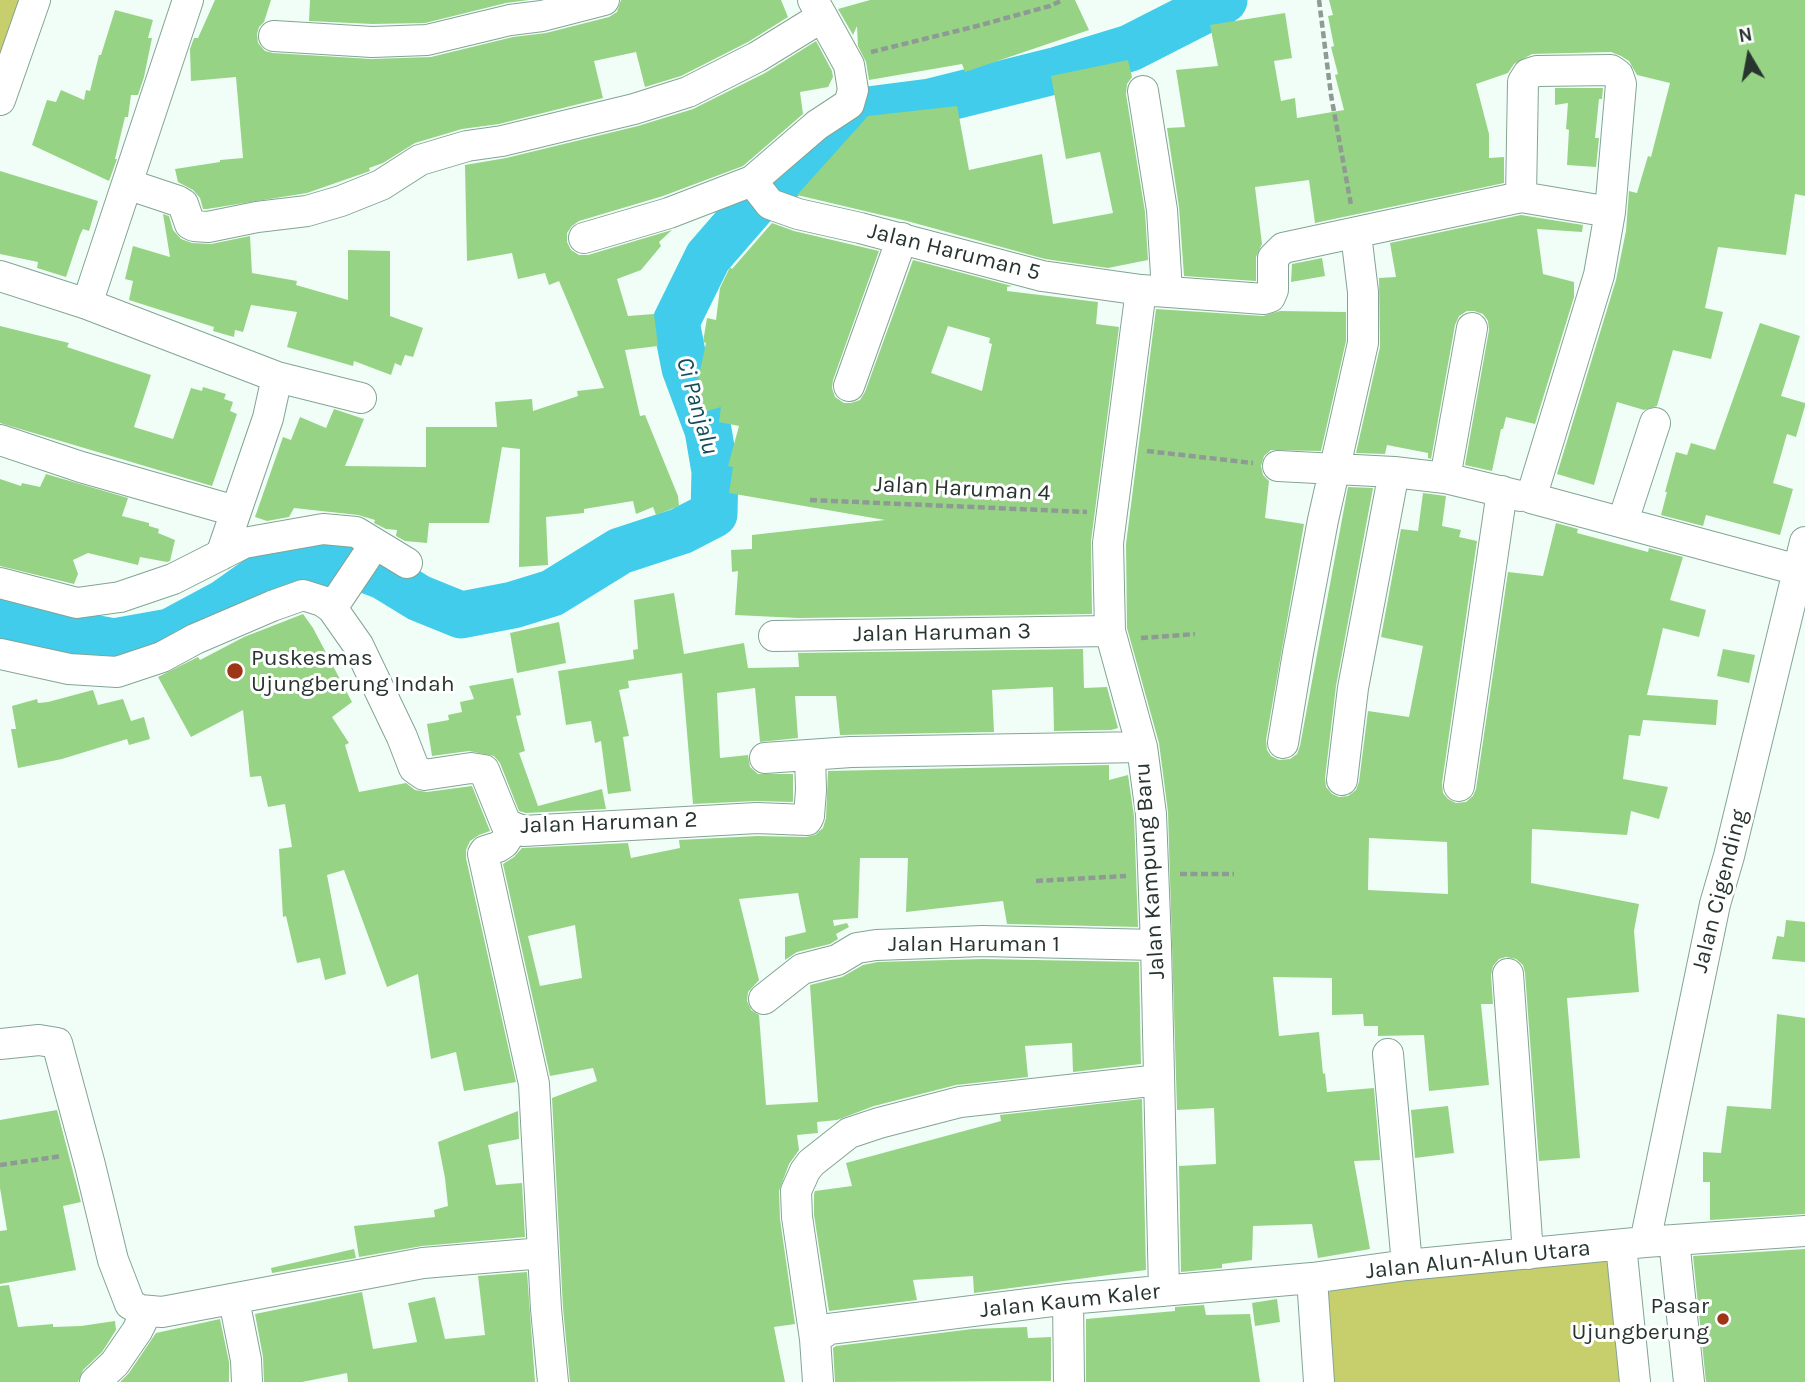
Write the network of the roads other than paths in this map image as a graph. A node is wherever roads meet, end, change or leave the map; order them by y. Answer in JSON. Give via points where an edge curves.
{"nodes":[{"id":1,"x":35,"y":0,"type":"edge"},
{"id":2,"x":188,"y":0,"type":"edge"},
{"id":3,"x":604,"y":0,"type":"edge"},
{"id":4,"x":541,"y":8,"type":"edge"},
{"id":5,"x":817,"y":8,"type":"edge"},
{"id":6,"x":274,"y":36,"type":"dead end"},
{"id":7,"x":1143,"y":91,"type":"dead end"},
{"id":8,"x":0,"y":100,"type":"edge"},
{"id":9,"x":127,"y":184,"type":"junction"},
{"id":10,"x":759,"y":190,"type":"junction"},
{"id":11,"x":1521,"y":197,"type":"junction"},
{"id":12,"x":1610,"y":212,"type":"junction"},
{"id":13,"x":1356,"y":234,"type":"junction"},
{"id":14,"x":583,"y":238,"type":"dead end"},
{"id":15,"x":902,"y":239,"type":"junction"},
{"id":16,"x":0,"y":276,"type":"edge"},
{"id":17,"x":1154,"y":291,"type":"junction"},
{"id":18,"x":87,"y":304,"type":"junction"},
{"id":19,"x":1472,"y":328,"type":"dead end"},
{"id":20,"x":277,"y":377,"type":"junction"},
{"id":21,"x":849,"y":386,"type":"dead end"},
{"id":22,"x":361,"y":398,"type":"dead end"},
{"id":23,"x":1655,"y":423,"type":"dead end"},
{"id":24,"x":0,"y":440,"type":"edge"},
{"id":25,"x":1278,"y":466,"type":"road end"},
{"id":26,"x":1336,"y":469,"type":"junction"},
{"id":27,"x":1394,"y":472,"type":"junction"},
{"id":28,"x":1445,"y":478,"type":"junction"},
{"id":29,"x":1516,"y":495,"type":"junction"},
{"id":30,"x":234,"y":511,"type":"junction"},
{"id":31,"x":1623,"y":521,"type":"junction"},
{"id":32,"x":369,"y":553,"type":"junction"},
{"id":33,"x":221,"y":555,"type":"junction"},
{"id":34,"x":1801,"y":556,"type":"edge"},
{"id":35,"x":407,"y":563,"type":"dead end"},
{"id":36,"x":0,"y":583,"type":"edge"},
{"id":37,"x":338,"y":600,"type":"junction"},
{"id":38,"x":774,"y":636,"type":"dead end"},
{"id":39,"x":1111,"y":636,"type":"junction"},
{"id":40,"x":0,"y":654,"type":"edge"},
{"id":41,"x":1283,"y":743,"type":"dead end"},
{"id":42,"x":1142,"y":747,"type":"junction"},
{"id":43,"x":810,"y":755,"type":"junction"},
{"id":44,"x":765,"y":758,"type":"dead end"},
{"id":45,"x":1342,"y":780,"type":"dead end"},
{"id":46,"x":1459,"y":786,"type":"dead end"},
{"id":47,"x":513,"y":829,"type":"junction"},
{"id":48,"x":1156,"y":945,"type":"junction"},
{"id":49,"x":1508,"y":974,"type":"dead end"},
{"id":50,"x":764,"y":999,"type":"dead end"},
{"id":51,"x":0,"y":1044,"type":"edge"},
{"id":52,"x":1388,"y":1054,"type":"dead end"},
{"id":53,"x":1159,"y":1080,"type":"junction"},
{"id":54,"x":1805,"y":1231,"type":"edge"},
{"id":55,"x":1647,"y":1242,"type":"junction"},
{"id":56,"x":543,"y":1253,"type":"junction"},
{"id":57,"x":1528,"y":1254,"type":"junction"},
{"id":58,"x":1407,"y":1265,"type":"junction"},
{"id":59,"x":1312,"y":1278,"type":"junction"},
{"id":60,"x":1164,"y":1291,"type":"junction"},
{"id":61,"x":1068,"y":1299,"type":"junction"},
{"id":62,"x":234,"y":1300,"type":"junction"},
{"id":63,"x":147,"y":1311,"type":"junction"},
{"id":64,"x":822,"y":1334,"type":"junction"},
{"id":65,"x":95,"y":1382,"type":"edge"},
{"id":66,"x":247,"y":1382,"type":"edge"},
{"id":67,"x":553,"y":1382,"type":"edge"},
{"id":68,"x":818,"y":1382,"type":"edge"},
{"id":69,"x":1069,"y":1382,"type":"edge"},
{"id":70,"x":1319,"y":1382,"type":"edge"},
{"id":71,"x":1634,"y":1382,"type":"edge"},
{"id":72,"x":1689,"y":1382,"type":"edge"}],
"edges":[{"from":1,"to":8,"type":"street"},
{"from":2,"to":9,"type":"street"},
{"from":3,"to":4,"type":"street"},
{"from":4,"to":6,"type":"street","via":[[510,20],[418,41]]},
{"from":5,"to":9,"type":"street","via":[[757,57],[688,92],[420,160],[381,184],[307,211],[194,226],[183,204]]},
{"from":5,"to":10,"type":"street","via":[[846,59],[853,90],[849,104],[817,125]]},
{"from":7,"to":17,"type":"street","name":"Jalan Kampung Baru","via":[[1162,209]]},
{"from":9,"to":18,"type":"street"},
{"from":10,"to":14,"type":"street"},
{"from":10,"to":15,"type":"street","name":"Jalan Haruman 5","via":[[797,214]]},
{"from":11,"to":12,"type":"street"},
{"from":11,"to":12,"type":"street","via":[[1523,82],[1528,74],[1611,70],[1621,84]]},
{"from":11,"to":13,"type":"street"},
{"from":12,"to":29,"type":"street","via":[[1599,275]]},
{"from":13,"to":17,"type":"street","name":"Jalan Haruman 5","via":[[1276,252],[1273,290],[1264,299]]},
{"from":13,"to":26,"type":"street","via":[[1363,343]]},
{"from":15,"to":17,"type":"street","name":"Jalan Haruman 5","via":[[1042,276]]},
{"from":15,"to":21,"type":"street"},
{"from":16,"to":18,"type":"street"},
{"from":17,"to":39,"type":"street","name":"Jalan Kampung Baru","via":[[1121,448],[1108,543]]},
{"from":18,"to":20,"type":"street"},
{"from":19,"to":28,"type":"street"},
{"from":20,"to":22,"type":"street"},
{"from":20,"to":30,"type":"street","via":[[268,418]]},
{"from":23,"to":31,"type":"street"},
{"from":24,"to":30,"type":"street"},
{"from":25,"to":26,"type":"street"},
{"from":26,"to":27,"type":"street"},
{"from":26,"to":41,"type":"street","via":[[1307,599]]},
{"from":27,"to":28,"type":"street"},
{"from":27,"to":45,"type":"street","via":[[1353,688]]},
{"from":28,"to":29,"type":"street"},
{"from":29,"to":31,"type":"street"},
{"from":29,"to":46,"type":"street"},
{"from":30,"to":33,"type":"street"},
{"from":31,"to":34,"type":"street"},
{"from":32,"to":33,"type":"street","via":[[356,532],[323,529],[244,543]]},
{"from":32,"to":35,"type":"street"},
{"from":32,"to":37,"type":"street"},
{"from":33,"to":36,"type":"street","via":[[173,579],[120,597],[77,603]]},
{"from":34,"to":55,"type":"street","name":"Jalan Cigending","via":[[1715,904]]},
{"from":37,"to":40,"type":"street","via":[[303,595],[117,672]]},
{"from":37,"to":47,"type":"street","name":"Jalan Haruman 2","via":[[414,768],[424,775],[484,770],[506,824]]},
{"from":38,"to":39,"type":"street","name":"Jalan Haruman 3"},
{"from":39,"to":42,"type":"street","name":"Jalan Kampung Baru"},
{"from":42,"to":43,"type":"street"},
{"from":42,"to":48,"type":"street","name":"Jalan Kampung Baru","via":[[1151,814]]},
{"from":43,"to":44,"type":"street"},
{"from":43,"to":47,"type":"street","name":"Jalan Haruman 2","via":[[807,820],[757,818]]},
{"from":47,"to":56,"type":"street","via":[[504,843],[483,854],[534,1084]]},
{"from":48,"to":50,"type":"street","name":"Jalan Haruman 1","via":[[983,941],[876,945],[802,969]]},
{"from":48,"to":53,"type":"street","name":"Jalan Kampung Baru"},
{"from":49,"to":57,"type":"street"},
{"from":51,"to":63,"type":"street","via":[[57,1042],[113,1260],[130,1304]]},
{"from":52,"to":58,"type":"street"},
{"from":53,"to":60,"type":"street","name":"Jalan Kampung Baru"},
{"from":53,"to":64,"type":"street","via":[[960,1102],[849,1133],[811,1163],[796,1191],[797,1217]]},
{"from":54,"to":55,"type":"street","name":"Jalan Alun-Alun Utara"},
{"from":55,"to":57,"type":"street","name":"Jalan Alun-Alun Utara"},
{"from":55,"to":71,"type":"street"},
{"from":55,"to":72,"type":"street"},
{"from":56,"to":62,"type":"street","via":[[424,1263]]},
{"from":56,"to":67,"type":"street"},
{"from":57,"to":58,"type":"street","name":"Jalan Alun-Alun Utara"},
{"from":58,"to":59,"type":"street","name":"Jalan Alun-Alun Utara"},
{"from":59,"to":60,"type":"street","name":"Jalan Kaum Kaler"},
{"from":59,"to":70,"type":"street"},
{"from":60,"to":61,"type":"street","name":"Jalan Kaum Kaler"},
{"from":61,"to":64,"type":"street","name":"Jalan Kaum Kaler"},
{"from":61,"to":69,"type":"street"},
{"from":62,"to":63,"type":"street"},
{"from":62,"to":66,"type":"street"},
{"from":63,"to":65,"type":"street","via":[[115,1363]]},
{"from":64,"to":68,"type":"street"}]}
